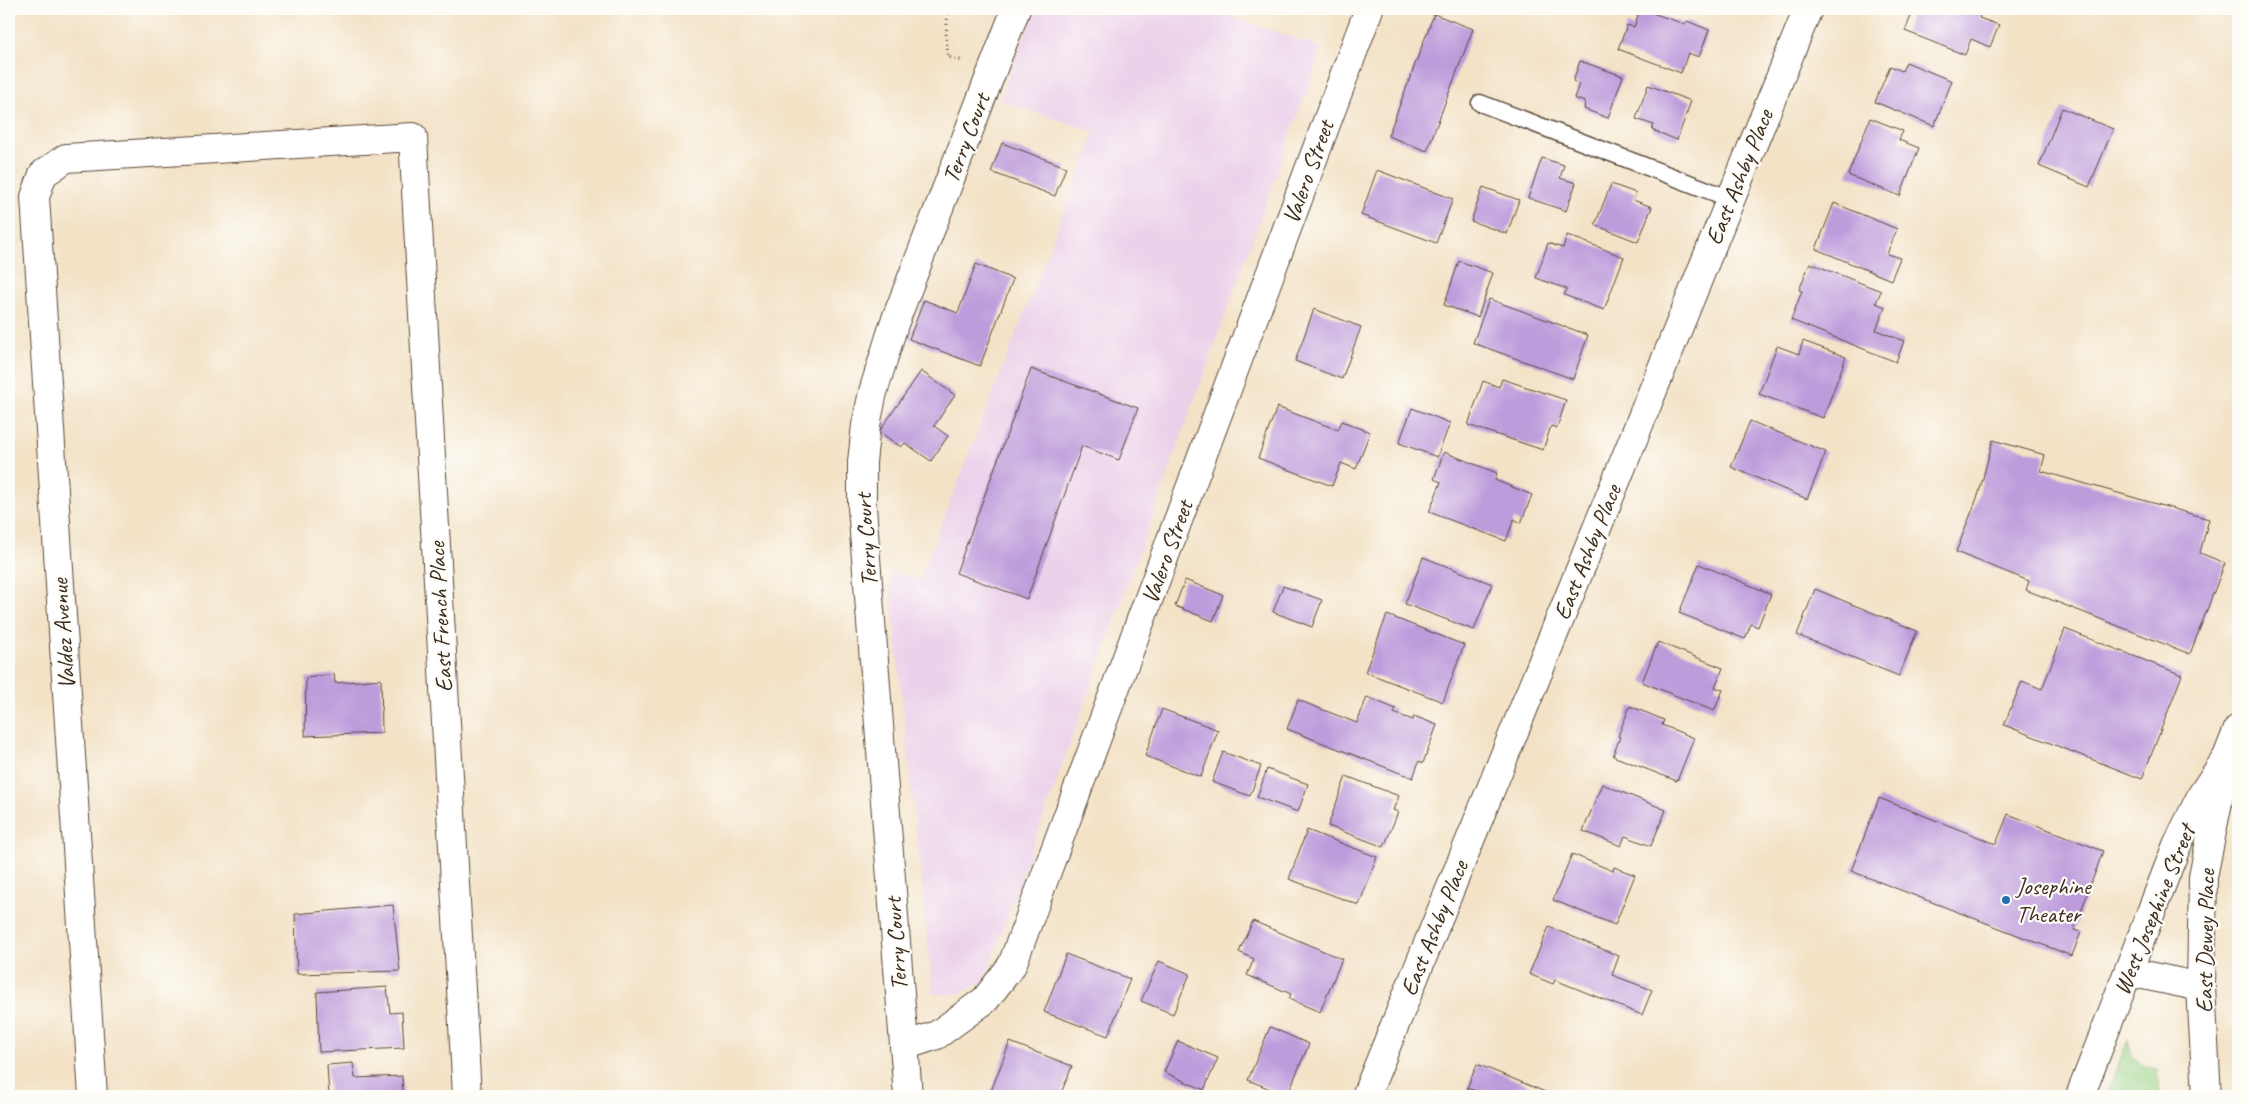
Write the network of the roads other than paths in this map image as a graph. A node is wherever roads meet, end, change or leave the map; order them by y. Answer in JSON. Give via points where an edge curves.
{"nodes":[{"id":1,"x":1016,"y":9,"type":"edge"},
{"id":2,"x":1369,"y":9,"type":"edge"},
{"id":3,"x":1808,"y":9,"type":"edge"},
{"id":4,"x":1480,"y":103,"type":"dead end"},
{"id":5,"x":413,"y":137,"type":"joint"},
{"id":6,"x":1731,"y":199,"type":"junction"},
{"id":7,"x":2238,"y":729,"type":"edge"},
{"id":8,"x":2227,"y":757,"type":"junction"},
{"id":9,"x":2128,"y":972,"type":"junction"},
{"id":10,"x":2201,"y":987,"type":"junction"},
{"id":11,"x":904,"y":1046,"type":"junction"},
{"id":12,"x":93,"y":1096,"type":"edge"},
{"id":13,"x":467,"y":1096,"type":"edge"},
{"id":14,"x":908,"y":1096,"type":"edge"},
{"id":15,"x":1366,"y":1096,"type":"edge"},
{"id":16,"x":2080,"y":1096,"type":"edge"},
{"id":17,"x":2207,"y":1096,"type":"edge"}],
"edges":[{"from":1,"to":11,"type":"street","name":"Terry Court","via":[[894,324],[873,392],[862,462],[862,507]]},
{"from":2,"to":11,"type":"street","name":"Valero Street","via":[[1012,965],[985,1000],[937,1035]]},
{"from":3,"to":6,"type":"street","name":"East Ashby Place"},
{"from":4,"to":6,"type":"lane"},
{"from":5,"to":12,"type":"street","name":"Valdez Avenue","via":[[66,158],[43,174],[35,197]]},
{"from":5,"to":13,"type":"street","name":"East French Place"},
{"from":6,"to":15,"type":"street","name":"East Ashby Place"},
{"from":7,"to":8,"type":"street","name":"West Josephine Street"},
{"from":8,"to":9,"type":"street","name":"West Josephine Street","via":[[2201,796],[2177,845]]},
{"from":8,"to":10,"type":"street","name":"East Dewey Place","via":[[2203,877]]},
{"from":9,"to":10,"type":"street"},
{"from":9,"to":16,"type":"street","name":"West Josephine Street"},
{"from":10,"to":17,"type":"street","name":"East Dewey Place"},
{"from":11,"to":14,"type":"street","name":"Terry Court"}]}
